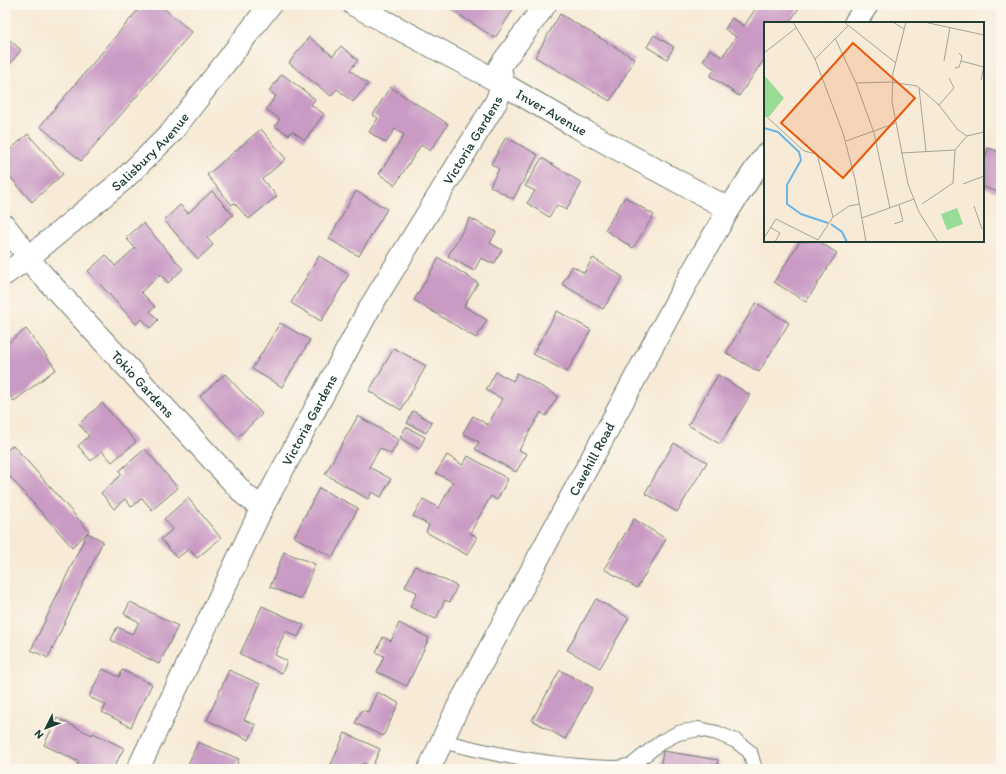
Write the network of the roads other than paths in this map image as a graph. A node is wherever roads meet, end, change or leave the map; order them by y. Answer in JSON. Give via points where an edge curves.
{"nodes":[{"id":1,"x":270,"y":5,"type":"edge"},
{"id":2,"x":354,"y":5,"type":"edge"},
{"id":3,"x":545,"y":5,"type":"edge"},
{"id":4,"x":867,"y":5,"type":"edge"},
{"id":5,"x":856,"y":22,"type":"edge"},
{"id":6,"x":503,"y":84,"type":"junction"},
{"id":7,"x":764,"y":156,"type":"edge"},
{"id":8,"x":728,"y":209,"type":"junction"},
{"id":9,"x":5,"y":226,"type":"edge"},
{"id":10,"x":29,"y":257,"type":"junction"},
{"id":11,"x":5,"y":274,"type":"edge"},
{"id":12,"x":262,"y":508,"type":"junction"},
{"id":13,"x":442,"y":741,"type":"junction"},
{"id":14,"x":138,"y":769,"type":"edge"},
{"id":15,"x":429,"y":769,"type":"edge"},
{"id":16,"x":755,"y":769,"type":"edge"}],
"edges":[{"from":1,"to":10,"type":"street","name":"Salisbury Avenue","via":[[171,133],[123,180]]},
{"from":2,"to":6,"type":"street","name":"Inver Avenue"},
{"from":3,"to":6,"type":"street","via":[[500,66]]},
{"from":4,"to":5,"type":"street"},
{"from":6,"to":8,"type":"street","name":"Inver Avenue"},
{"from":6,"to":12,"type":"street","name":"Victoria Gardens","via":[[496,102],[370,309]]},
{"from":7,"to":8,"type":"street","name":"Cavehill Road"},
{"from":8,"to":13,"type":"street","name":"Cavehill Road"},
{"from":9,"to":10,"type":"street","name":"Tokio Gardens"},
{"from":10,"to":11,"type":"street","name":"Salisbury Avenue"},
{"from":10,"to":12,"type":"street","name":"Tokio Gardens","via":[[36,268],[245,495]]},
{"from":12,"to":14,"type":"street","name":"Victoria Gardens"},
{"from":13,"to":15,"type":"street","name":"Cavehill Road"},
{"from":13,"to":16,"type":"lane","via":[[522,760],[617,768],[632,764],[661,742],[678,733],[699,729],[736,741],[750,752]]}]}
